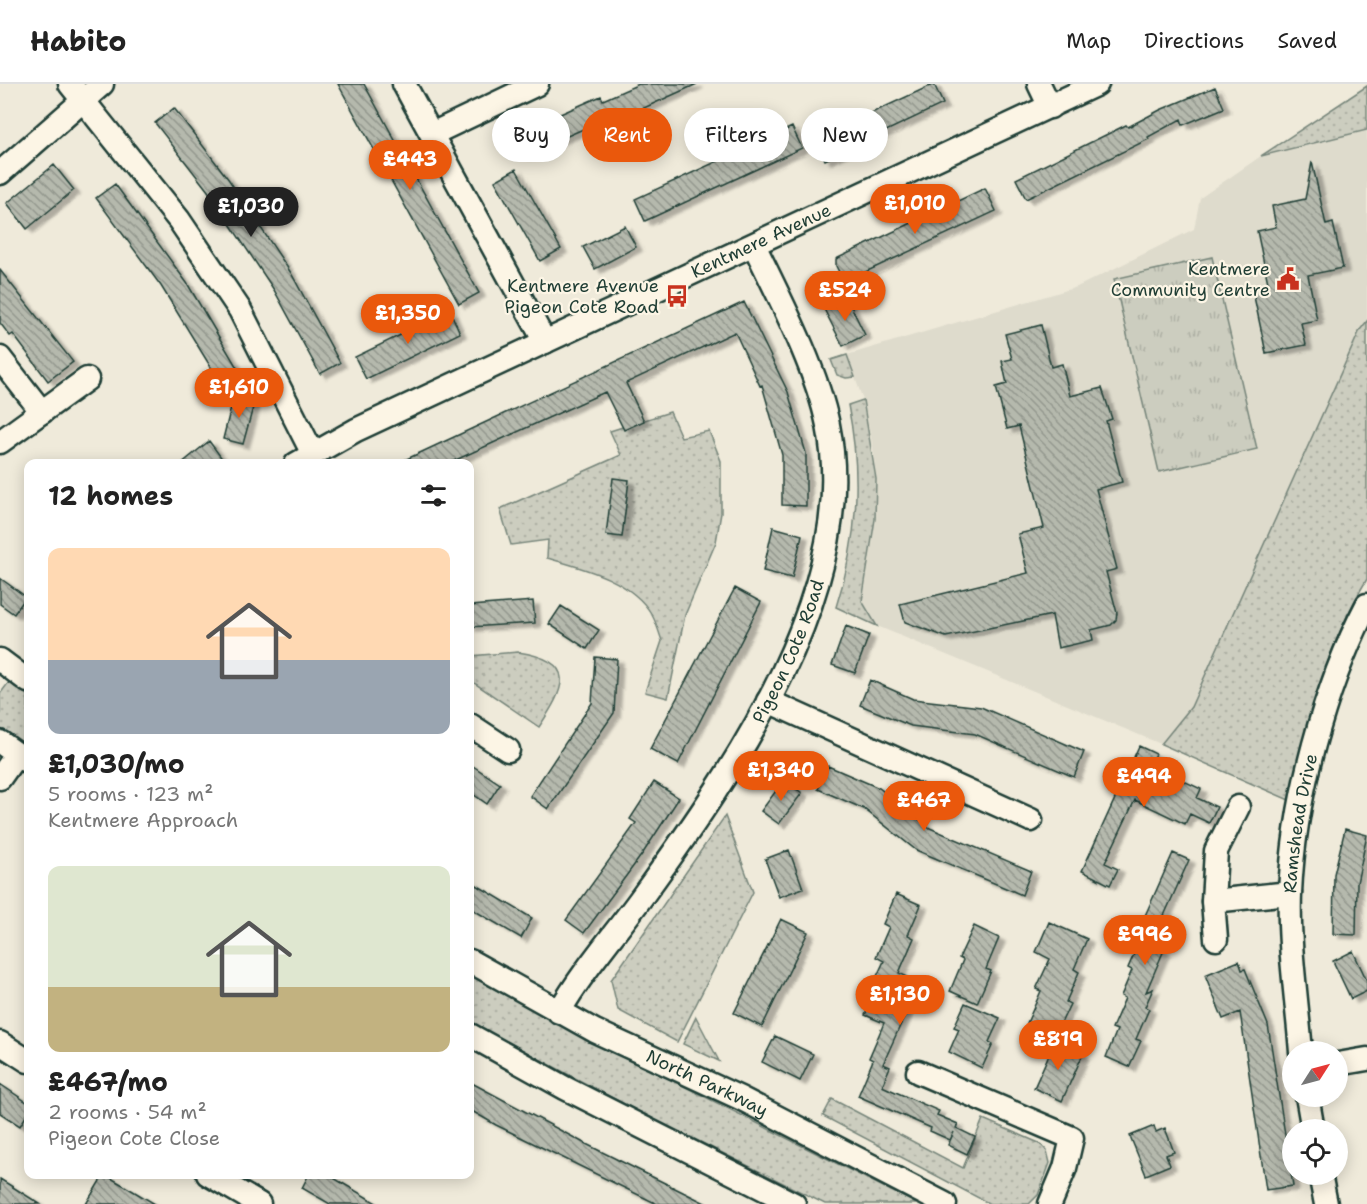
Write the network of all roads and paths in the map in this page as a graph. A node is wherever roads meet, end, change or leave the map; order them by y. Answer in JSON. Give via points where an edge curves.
{"nodes":[{"id":1,"x":102,"y":84,"type":"edge"},
{"id":2,"x":404,"y":84,"type":"edge"},
{"id":3,"x":537,"y":84,"type":"edge"},
{"id":4,"x":1039,"y":84,"type":"edge"},
{"id":5,"x":1096,"y":84,"type":"edge"},
{"id":6,"x":76,"y":93,"type":"edge"},
{"id":7,"x":1050,"y":107,"type":"junction"},
{"id":8,"x":432,"y":134,"type":"junction"},
{"id":9,"x":0,"y":172,"type":"edge"},
{"id":10,"x":754,"y":245,"type":"junction"},
{"id":11,"x":545,"y":342,"type":"junction"},
{"id":12,"x":0,"y":358,"type":"edge"},
{"id":13,"x":87,"y":379,"type":"dead end"},
{"id":14,"x":42,"y":412,"type":"junction"},
{"id":15,"x":0,"y":442,"type":"edge"},
{"id":16,"x":305,"y":459,"type":"edge"},
{"id":17,"x":1367,"y":605,"type":"edge"},
{"id":18,"x":0,"y":660,"type":"edge"},
{"id":19,"x":24,"y":678,"type":"edge"},
{"id":20,"x":768,"y":701,"type":"junction"},
{"id":21,"x":474,"y":727,"type":"edge"},
{"id":22,"x":508,"y":750,"type":"dead end"},
{"id":23,"x":15,"y":753,"type":"edge"},
{"id":24,"x":0,"y":778,"type":"edge"},
{"id":25,"x":1238,"y":807,"type":"dead end"},
{"id":26,"x":1031,"y":820,"type":"dead end"},
{"id":27,"x":1290,"y":893,"type":"junction"},
{"id":28,"x":1213,"y":901,"type":"junction"},
{"id":29,"x":1216,"y":939,"type":"dead end"},
{"id":30,"x":474,"y":963,"type":"edge"},
{"id":31,"x":560,"y":1012,"type":"junction"},
{"id":32,"x":474,"y":1037,"type":"edge"},
{"id":33,"x":1300,"y":1041,"type":"edge"},
{"id":34,"x":0,"y":1043,"type":"edge"},
{"id":35,"x":24,"y":1058,"type":"edge"},
{"id":36,"x":1367,"y":1059,"type":"edge"},
{"id":37,"x":1348,"y":1062,"type":"edge"},
{"id":38,"x":918,"y":1072,"type":"dead end"},
{"id":39,"x":216,"y":1179,"type":"edge"},
{"id":40,"x":1322,"y":1185,"type":"edge"},
{"id":41,"x":259,"y":1204,"type":"edge"},
{"id":42,"x":794,"y":1204,"type":"edge"},
{"id":43,"x":945,"y":1204,"type":"edge"},
{"id":44,"x":1050,"y":1204,"type":"edge"},
{"id":45,"x":1326,"y":1204,"type":"edge"}],
"edges":[{"from":1,"to":6,"type":"street"},
{"from":2,"to":8,"type":"street"},
{"from":3,"to":8,"type":"street"},
{"from":4,"to":7,"type":"street"},
{"from":5,"to":7,"type":"street","name":"Kentmere Avenue"},
{"from":6,"to":9,"type":"street"},
{"from":6,"to":16,"type":"street","via":[[179,220],[240,310]]},
{"from":7,"to":10,"type":"street","name":"Kentmere Avenue"},
{"from":8,"to":11,"type":"street"},
{"from":10,"to":11,"type":"street","name":"Kentmere Avenue"},
{"from":10,"to":20,"type":"street","name":"Pigeon Cote Road","via":[[820,396],[833,461],[833,512],[823,565]]},
{"from":11,"to":16,"type":"street","name":"Kentmere Avenue","via":[[356,430]]},
{"from":12,"to":14,"type":"street"},
{"from":13,"to":14,"type":"street"},
{"from":14,"to":15,"type":"street"},
{"from":17,"to":27,"type":"street","name":"Ramshead Drive","via":[[1320,718],[1301,805]]},
{"from":18,"to":19,"type":"street"},
{"from":20,"to":26,"type":"street"},
{"from":20,"to":31,"type":"street","name":"Pigeon Cote Road","via":[[710,800]]},
{"from":21,"to":22,"type":"street"},
{"from":23,"to":24,"type":"street"},
{"from":25,"to":28,"type":"street","via":[[1216,851]]},
{"from":27,"to":28,"type":"street"},
{"from":27,"to":33,"type":"street","name":"Ramshead Drive"},
{"from":28,"to":29,"type":"street"},
{"from":30,"to":31,"type":"street","name":"North Parkway"},
{"from":31,"to":43,"type":"street","name":"North Parkway","via":[[740,1098]]},
{"from":32,"to":42,"type":"street"},
{"from":34,"to":35,"type":"street"},
{"from":36,"to":37,"type":"street"},
{"from":38,"to":44,"type":"street","via":[[1072,1138]]},
{"from":39,"to":41,"type":"street"},
{"from":40,"to":45,"type":"street"}]}
